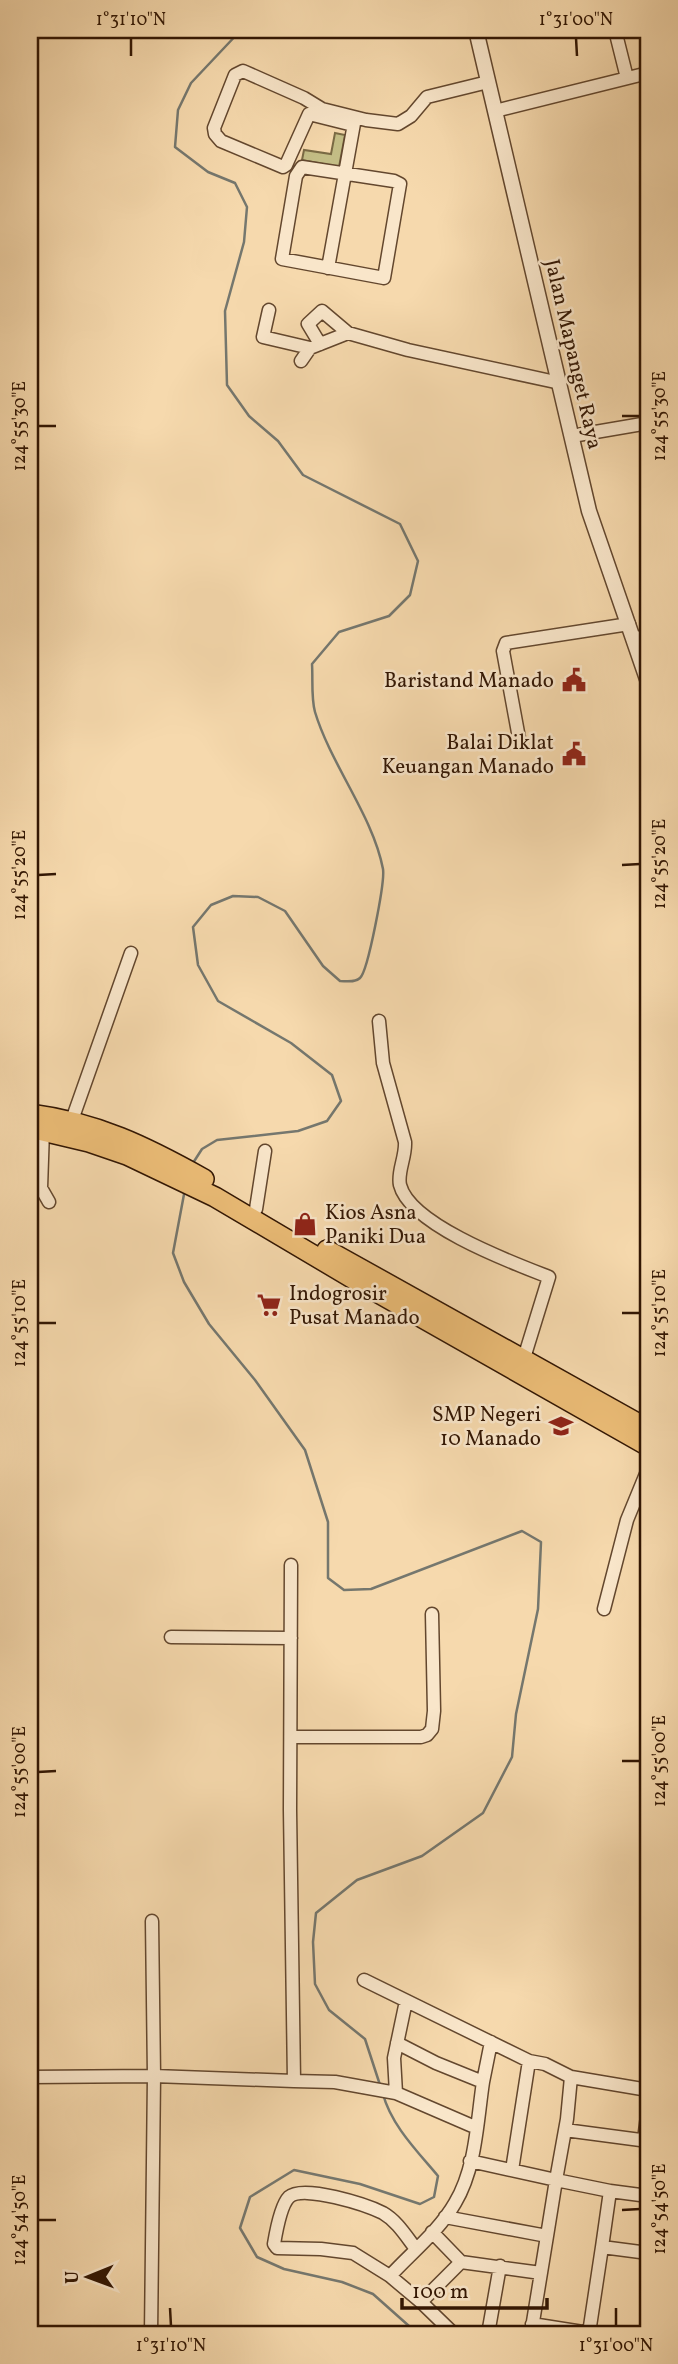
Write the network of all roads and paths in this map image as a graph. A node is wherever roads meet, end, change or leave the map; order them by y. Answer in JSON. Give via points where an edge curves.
{"nodes":[{"id":1,"x":477,"y":30,"type":"edge"},
{"id":2,"x":615,"y":30,"type":"edge"},
{"id":3,"x":648,"y":73,"type":"edge"},
{"id":4,"x":627,"y":78,"type":"junction"},
{"id":5,"x":488,"y":82,"type":"junction"},
{"id":6,"x":310,"y":108,"type":"junction"},
{"id":7,"x":495,"y":111,"type":"junction"},
{"id":8,"x":354,"y":121,"type":"junction"},
{"id":9,"x":345,"y":174,"type":"junction"},
{"id":10,"x":328,"y":268,"type":"junction"},
{"id":11,"x":269,"y":310,"type":"dead end"},
{"id":12,"x":348,"y":333,"type":"junction"},
{"id":13,"x":315,"y":346,"type":"junction"},
{"id":14,"x":301,"y":361,"type":"dead end"},
{"id":15,"x":560,"y":383,"type":"junction"},
{"id":16,"x":648,"y":423,"type":"edge"},
{"id":17,"x":572,"y":436,"type":"junction"},
{"id":18,"x":629,"y":624,"type":"junction"},
{"id":19,"x":641,"y":637,"type":"edge"},
{"id":20,"x":648,"y":682,"type":"edge"},
{"id":21,"x":519,"y":738,"type":"dead end"},
{"id":22,"x":131,"y":953,"type":"dead end"},
{"id":23,"x":379,"y":1021,"type":"dead end"},
{"id":24,"x":30,"y":1114,"type":"edge"},
{"id":25,"x":72,"y":1120,"type":"junction"},
{"id":26,"x":36,"y":1129,"type":"edge"},
{"id":27,"x":265,"y":1151,"type":"dead end"},
{"id":28,"x":150,"y":1158,"type":"junction"},
{"id":29,"x":201,"y":1184,"type":"junction"},
{"id":30,"x":49,"y":1202,"type":"dead end"},
{"id":31,"x":256,"y":1209,"type":"junction"},
{"id":32,"x":356,"y":1273,"type":"junction"},
{"id":33,"x":524,"y":1359,"type":"junction"},
{"id":34,"x":648,"y":1429,"type":"edge"},
{"id":35,"x":648,"y":1446,"type":"edge"},
{"id":36,"x":648,"y":1469,"type":"edge"},
{"id":37,"x":291,"y":1565,"type":"dead end"},
{"id":38,"x":604,"y":1609,"type":"dead end"},
{"id":39,"x":432,"y":1614,"type":"dead end"},
{"id":40,"x":171,"y":1637,"type":"dead end"},
{"id":41,"x":291,"y":1638,"type":"junction"},
{"id":42,"x":292,"y":1737,"type":"junction"},
{"id":43,"x":152,"y":1921,"type":"dead end"},
{"id":44,"x":364,"y":1980,"type":"dead end"},
{"id":45,"x":406,"y":2001,"type":"junction"},
{"id":46,"x":491,"y":2042,"type":"junction"},
{"id":47,"x":397,"y":2043,"type":"junction"},
{"id":48,"x":529,"y":2061,"type":"junction"},
{"id":49,"x":154,"y":2076,"type":"junction"},
{"id":50,"x":30,"y":2077,"type":"edge"},
{"id":51,"x":571,"y":2077,"type":"junction"},
{"id":52,"x":294,"y":2081,"type":"junction"},
{"id":53,"x":483,"y":2082,"type":"junction"},
{"id":54,"x":648,"y":2090,"type":"edge"},
{"id":55,"x":396,"y":2093,"type":"junction"},
{"id":56,"x":648,"y":2108,"type":"edge"},
{"id":57,"x":477,"y":2128,"type":"junction"},
{"id":58,"x":565,"y":2130,"type":"junction"},
{"id":59,"x":646,"y":2140,"type":"edge"},
{"id":60,"x":470,"y":2161,"type":"junction"},
{"id":61,"x":512,"y":2170,"type":"junction"},
{"id":62,"x":556,"y":2180,"type":"junction"},
{"id":63,"x":610,"y":2191,"type":"junction"},
{"id":64,"x":648,"y":2196,"type":"edge"},
{"id":65,"x":445,"y":2217,"type":"junction"},
{"id":66,"x":432,"y":2232,"type":"junction"},
{"id":67,"x":547,"y":2236,"type":"junction"},
{"id":68,"x":601,"y":2247,"type":"junction"},
{"id":69,"x":416,"y":2249,"type":"junction"},
{"id":70,"x":648,"y":2253,"type":"edge"},
{"id":71,"x":461,"y":2262,"type":"junction"},
{"id":72,"x":500,"y":2266,"type":"junction"},
{"id":73,"x":541,"y":2273,"type":"junction"},
{"id":74,"x":390,"y":2276,"type":"junction"},
{"id":75,"x":421,"y":2302,"type":"junction"},
{"id":76,"x":531,"y":2329,"type":"edge"},
{"id":77,"x":151,"y":2334,"type":"edge"},
{"id":78,"x":454,"y":2334,"type":"edge"},
{"id":79,"x":488,"y":2334,"type":"edge"},
{"id":80,"x":592,"y":2334,"type":"edge"}],
"edges":[{"from":1,"to":5,"type":"street","name":"Jalan Mapanget Raya"},
{"from":2,"to":4,"type":"street"},
{"from":3,"to":4,"type":"street"},
{"from":4,"to":7,"type":"street"},
{"from":5,"to":7,"type":"street","name":"Jalan Mapanget Raya"},
{"from":5,"to":8,"type":"street","via":[[427,97],[402,123]]},
{"from":6,"to":6,"type":"street","via":[[243,71],[235,75],[215,134],[221,141],[283,167]]},
{"from":6,"to":8,"type":"street"},
{"from":7,"to":15,"type":"street","name":"Jalan Mapanget Raya"},
{"from":8,"to":9,"type":"street"},
{"from":9,"to":10,"type":"street"},
{"from":9,"to":10,"type":"street","via":[[308,167],[298,170],[282,257]]},
{"from":9,"to":10,"type":"street","via":[[400,184],[385,275],[381,279]]},
{"from":11,"to":13,"type":"street","via":[[263,337]]},
{"from":12,"to":13,"type":"street"},
{"from":12,"to":13,"type":"street","via":[[322,312],[309,324]]},
{"from":12,"to":15,"type":"street"},
{"from":13,"to":14,"type":"street"},
{"from":15,"to":17,"type":"street","name":"Jalan Mapanget Raya"},
{"from":16,"to":17,"type":"street"},
{"from":17,"to":18,"type":"street","name":"Jalan Mapanget Raya","via":[[589,511]]},
{"from":18,"to":19,"type":"street","name":"Jalan Mapanget Raya"},
{"from":18,"to":21,"type":"street","via":[[506,643],[503,651]]},
{"from":19,"to":20,"type":"street","name":"Jalan Mapanget Raya"},
{"from":22,"to":25,"type":"street"},
{"from":23,"to":33,"type":"street","via":[[383,1063],[405,1142],[399,1178],[406,1198],[423,1214],[479,1248],[549,1277]]},
{"from":24,"to":25,"type":"highway"},
{"from":25,"to":28,"type":"highway","via":[[121,1136]]},
{"from":26,"to":28,"type":"highway"},
{"from":26,"to":30,"type":"street","via":[[41,1188]]},
{"from":27,"to":31,"type":"street"},
{"from":28,"to":29,"type":"highway"},
{"from":29,"to":31,"type":"highway"},
{"from":29,"to":32,"type":"highway"},
{"from":31,"to":32,"type":"highway"},
{"from":32,"to":33,"type":"highway"},
{"from":32,"to":35,"type":"highway"},
{"from":33,"to":34,"type":"highway"},
{"from":36,"to":38,"type":"street","via":[[628,1520]]},
{"from":37,"to":41,"type":"street"},
{"from":39,"to":42,"type":"street","via":[[434,1711],[427,1735]]},
{"from":40,"to":41,"type":"street"},
{"from":41,"to":42,"type":"street"},
{"from":42,"to":52,"type":"street"},
{"from":43,"to":49,"type":"street"},
{"from":44,"to":45,"type":"street"},
{"from":45,"to":46,"type":"street"},
{"from":45,"to":47,"type":"street"},
{"from":46,"to":48,"type":"street"},
{"from":46,"to":53,"type":"street"},
{"from":47,"to":53,"type":"street"},
{"from":47,"to":55,"type":"street"},
{"from":48,"to":51,"type":"street"},
{"from":48,"to":61,"type":"street"},
{"from":49,"to":50,"type":"street"},
{"from":49,"to":52,"type":"street"},
{"from":49,"to":77,"type":"street"},
{"from":51,"to":54,"type":"street"},
{"from":51,"to":58,"type":"street"},
{"from":52,"to":55,"type":"street","via":[[335,2082]]},
{"from":53,"to":57,"type":"street"},
{"from":55,"to":57,"type":"street"},
{"from":56,"to":59,"type":"street"},
{"from":57,"to":60,"type":"street"},
{"from":58,"to":59,"type":"street"},
{"from":58,"to":62,"type":"street"},
{"from":60,"to":61,"type":"street"},
{"from":60,"to":65,"type":"street","via":[[461,2191]]},
{"from":61,"to":62,"type":"street"},
{"from":62,"to":63,"type":"street"},
{"from":62,"to":67,"type":"street"},
{"from":63,"to":64,"type":"street"},
{"from":63,"to":68,"type":"street"},
{"from":65,"to":66,"type":"street"},
{"from":65,"to":67,"type":"street"},
{"from":66,"to":69,"type":"street"},
{"from":66,"to":71,"type":"street"},
{"from":67,"to":73,"type":"street"},
{"from":68,"to":70,"type":"street"},
{"from":68,"to":80,"type":"street"},
{"from":69,"to":74,"type":"street"},
{"from":69,"to":74,"type":"street","via":[[391,2219],[370,2208],[317,2194],[290,2196],[279,2222],[277,2248],[353,2253]]},
{"from":71,"to":72,"type":"street"},
{"from":71,"to":75,"type":"street"},
{"from":72,"to":73,"type":"street"},
{"from":72,"to":79,"type":"street"},
{"from":73,"to":76,"type":"street"},
{"from":74,"to":75,"type":"street"},
{"from":75,"to":78,"type":"street"},
{"from":76,"to":80,"type":"street"}]}
